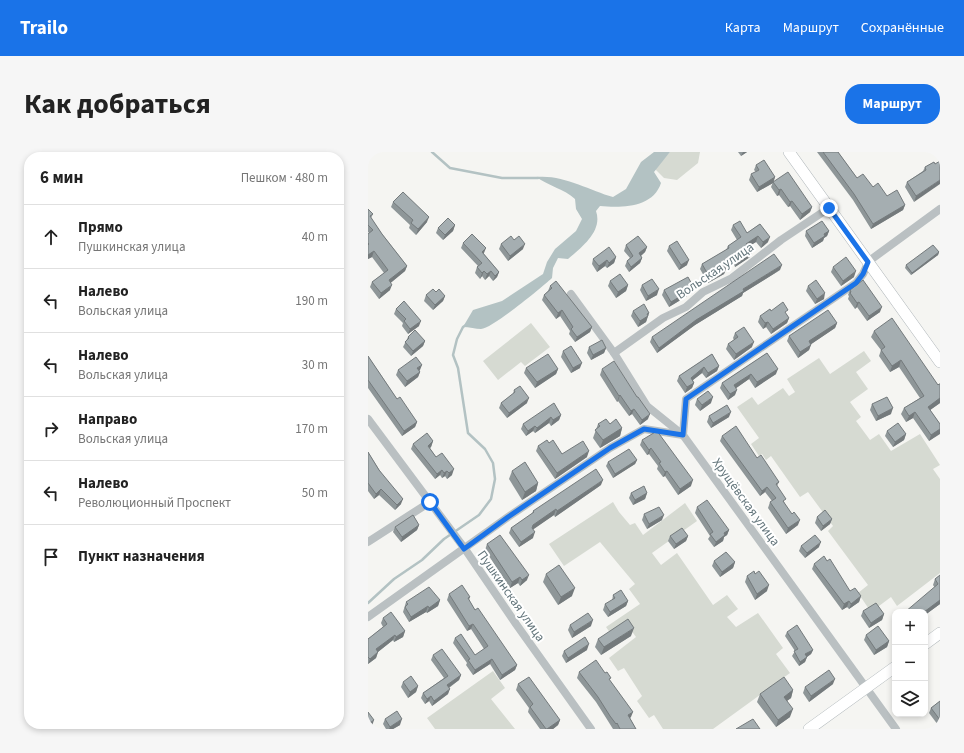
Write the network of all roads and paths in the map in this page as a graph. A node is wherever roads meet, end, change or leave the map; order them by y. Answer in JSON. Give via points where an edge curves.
{"nodes":[{"id":1,"x":789,"y":152,"type":"edge"},
{"id":2,"x":829,"y":208,"type":"junction"},
{"id":3,"x":940,"y":209,"type":"edge"},
{"id":4,"x":868,"y":262,"type":"junction"},
{"id":5,"x":571,"y":294,"type":"dead end"},
{"id":6,"x":614,"y":353,"type":"junction"},
{"id":7,"x":940,"y":362,"type":"edge"},
{"id":8,"x":368,"y":419,"type":"edge"},
{"id":9,"x":683,"y":435,"type":"junction"},
{"id":10,"x":430,"y":502,"type":"junction"},
{"id":11,"x":368,"y":542,"type":"edge"},
{"id":12,"x":464,"y":549,"type":"junction"},
{"id":13,"x":368,"y":617,"type":"edge"},
{"id":14,"x":940,"y":633,"type":"edge"},
{"id":15,"x":928,"y":642,"type":"edge"},
{"id":16,"x":892,"y":669,"type":"edge"},
{"id":17,"x":866,"y":688,"type":"junction"},
{"id":18,"x":591,"y":729,"type":"edge"},
{"id":19,"x":809,"y":729,"type":"edge"},
{"id":20,"x":896,"y":729,"type":"edge"}],
"edges":[{"from":1,"to":2,"type":"street"},
{"from":2,"to":4,"type":"street"},
{"from":2,"to":6,"type":"street","name":"Вольская улица","via":[[781,240],[732,278],[703,292],[686,307],[663,318]]},
{"from":3,"to":4,"type":"street"},
{"from":4,"to":7,"type":"street"},
{"from":4,"to":9,"type":"street","via":[[856,283],[686,399]]},
{"from":5,"to":6,"type":"street","name":"Хрущёвская улица"},
{"from":6,"to":9,"type":"street","name":"Хрущёвская улица","via":[[647,406]]},
{"from":8,"to":10,"type":"street","name":"Пушкинская улица"},
{"from":9,"to":12,"type":"street","via":[[644,429],[610,448]]},
{"from":9,"to":17,"type":"street","name":"Хрущёвская улица"},
{"from":10,"to":11,"type":"street"},
{"from":10,"to":12,"type":"street","name":"Пушкинская улица"},
{"from":12,"to":13,"type":"street"},
{"from":12,"to":18,"type":"street","name":"Пушкинская улица"},
{"from":14,"to":15,"type":"street"},
{"from":16,"to":17,"type":"street"},
{"from":17,"to":19,"type":"street"},
{"from":17,"to":20,"type":"street","name":"Хрущёвская улица"}]}
